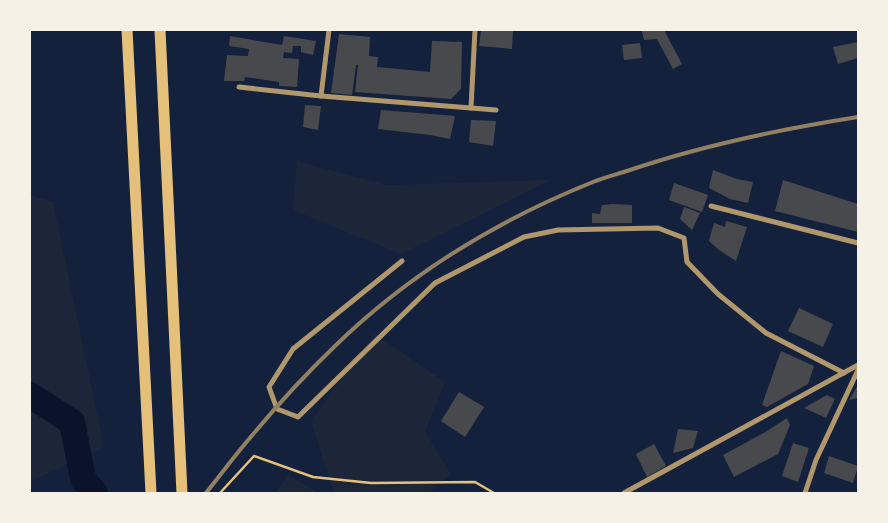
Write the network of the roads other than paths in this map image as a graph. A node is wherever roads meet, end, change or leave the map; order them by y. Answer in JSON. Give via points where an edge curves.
{"nodes":[{"id":1,"x":128,"y":30,"type":"edge"},
{"id":2,"x":160,"y":30,"type":"edge"},
{"id":3,"x":329,"y":30,"type":"edge"},
{"id":4,"x":475,"y":30,"type":"edge"},
{"id":5,"x":240,"y":87,"type":"dead end"},
{"id":6,"x":321,"y":96,"type":"junction"},
{"id":7,"x":472,"y":108,"type":"junction"},
{"id":8,"x":496,"y":110,"type":"dead end"},
{"id":9,"x":711,"y":206,"type":"dead end"},
{"id":10,"x":858,"y":243,"type":"edge"},
{"id":11,"x":402,"y":261,"type":"dead end"},
{"id":12,"x":858,"y":365,"type":"edge"},
{"id":13,"x":858,"y":370,"type":"edge"},
{"id":14,"x":844,"y":373,"type":"junction"},
{"id":15,"x":150,"y":493,"type":"edge"},
{"id":16,"x":182,"y":493,"type":"edge"},
{"id":17,"x":624,"y":493,"type":"edge"},
{"id":18,"x":805,"y":493,"type":"edge"}],
"edges":[{"from":1,"to":15,"type":"highway"},
{"from":2,"to":16,"type":"highway"},
{"from":3,"to":6,"type":"street"},
{"from":4,"to":7,"type":"street"},
{"from":5,"to":6,"type":"street"},
{"from":6,"to":7,"type":"street"},
{"from":7,"to":8,"type":"street"},
{"from":9,"to":10,"type":"street"},
{"from":11,"to":14,"type":"street","via":[[293,349],[269,387],[277,409],[298,417],[435,283],[524,237],[558,230],[658,228],[684,238],[687,262],[718,294],[766,333]]},
{"from":12,"to":14,"type":"street"},
{"from":13,"to":18,"type":"street","via":[[816,460]]},
{"from":14,"to":17,"type":"street"}]}
